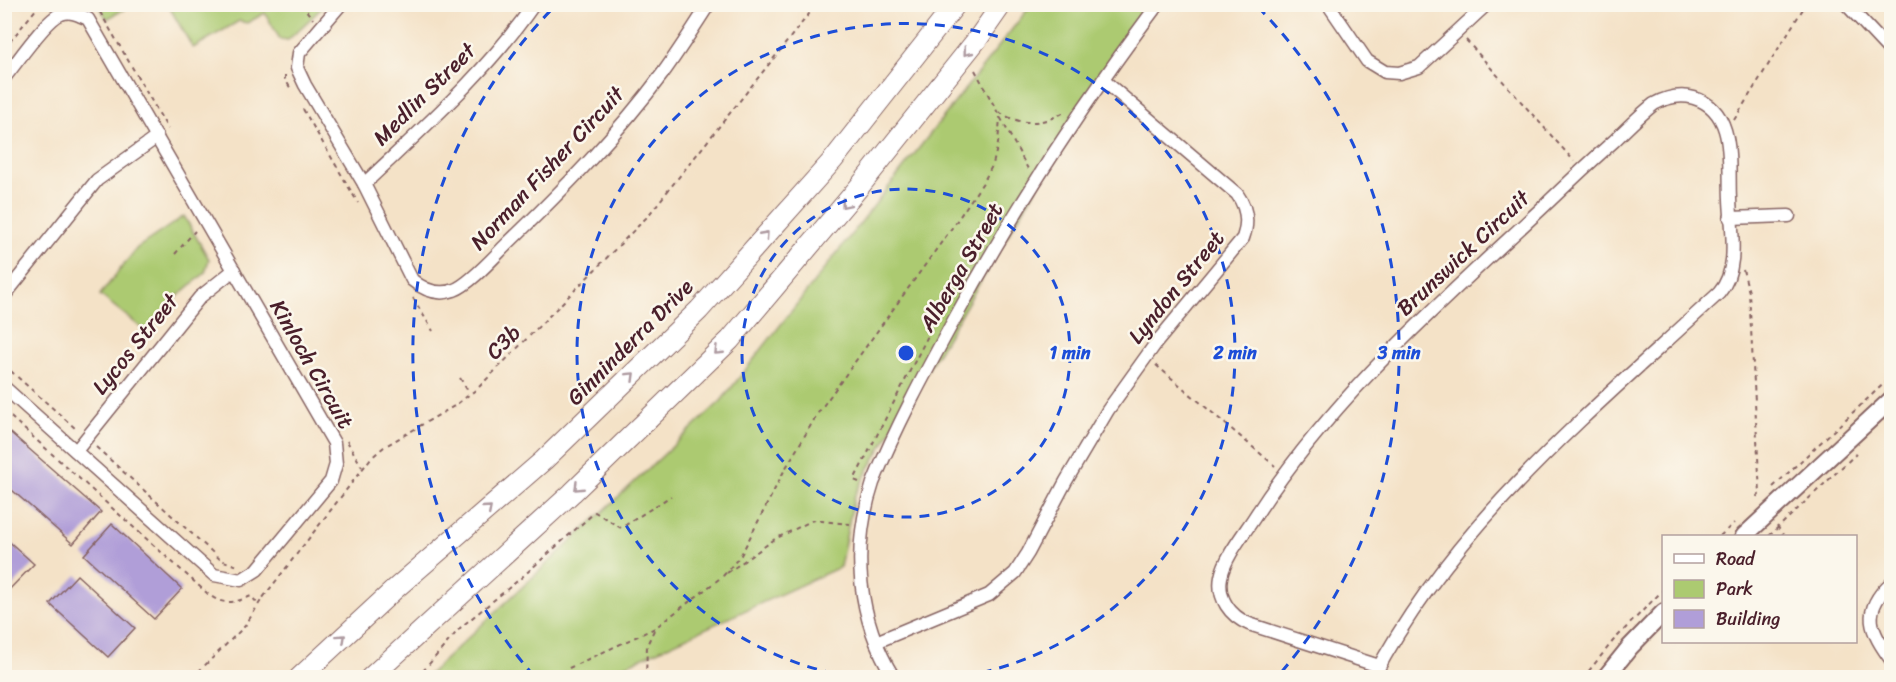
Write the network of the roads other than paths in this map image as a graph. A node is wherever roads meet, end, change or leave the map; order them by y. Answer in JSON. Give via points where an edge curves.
{"nodes":[{"id":1,"x":341,"y":4,"type":"edge"},
{"id":2,"x":534,"y":4,"type":"edge"},
{"id":3,"x":710,"y":4,"type":"edge"},
{"id":4,"x":956,"y":4,"type":"edge"},
{"id":5,"x":1002,"y":4,"type":"edge"},
{"id":6,"x":1158,"y":4,"type":"edge"},
{"id":7,"x":1328,"y":4,"type":"edge"},
{"id":8,"x":1487,"y":4,"type":"edge"},
{"id":9,"x":1846,"y":4,"type":"edge"},
{"id":10,"x":1892,"y":53,"type":"edge"},
{"id":11,"x":4,"y":78,"type":"edge"},
{"id":12,"x":1103,"y":80,"type":"junction"},
{"id":13,"x":156,"y":137,"type":"junction"},
{"id":14,"x":364,"y":184,"type":"junction"},
{"id":15,"x":1789,"y":216,"type":"dead end"},
{"id":16,"x":1730,"y":218,"type":"junction"},
{"id":17,"x":234,"y":270,"type":"junction"},
{"id":18,"x":4,"y":296,"type":"edge"},
{"id":19,"x":4,"y":387,"type":"edge"},
{"id":20,"x":1892,"y":399,"type":"edge"},
{"id":21,"x":76,"y":451,"type":"junction"},
{"id":22,"x":1746,"y":535,"type":"edge"},
{"id":23,"x":1892,"y":582,"type":"edge"},
{"id":24,"x":1662,"y":614,"type":"edge"},
{"id":25,"x":876,"y":642,"type":"junction"},
{"id":26,"x":1892,"y":661,"type":"edge"},
{"id":27,"x":1379,"y":666,"type":"junction"},
{"id":28,"x":299,"y":678,"type":"edge"},
{"id":29,"x":370,"y":678,"type":"edge"},
{"id":30,"x":894,"y":678,"type":"edge"},
{"id":31,"x":1373,"y":678,"type":"edge"},
{"id":32,"x":1605,"y":678,"type":"edge"}],
"edges":[{"from":1,"to":14,"type":"street","name":"Norman Fisher Circuit","via":[[299,53],[297,68]]},
{"from":2,"to":14,"type":"street","name":"Medlin Street","via":[[455,98]]},
{"from":3,"to":14,"type":"street","name":"Norman Fisher Circuit","via":[[663,73],[601,148],[456,290],[424,290],[412,280]]},
{"from":28,"to":4,"type":"main road","name":"Ginninderra Drive","one_way":true,"via":[[544,460],[699,310],[833,160]]},
{"from":5,"to":29,"type":"main road","one_way":true,"via":[[860,186],[730,340],[572,493]]},
{"from":6,"to":12,"type":"street","name":"Alberga Street"},
{"from":7,"to":8,"type":"street","via":[[1367,61],[1385,72],[1406,72],[1419,67]]},
{"from":9,"to":10,"type":"street"},
{"from":11,"to":13,"type":"street","name":"Kinloch Circuit","via":[[49,22],[61,14],[74,13],[88,19]]},
{"from":12,"to":25,"type":"street","name":"Alberga Street","via":[[1032,186],[967,296],[907,408],[873,483],[859,554],[865,608]]},
{"from":12,"to":25,"type":"street","name":"Lyndon Street","via":[[1233,190],[1246,212],[1246,232],[1146,357],[1086,445],[1022,564],[1007,581],[978,600]]},
{"from":13,"to":17,"type":"street","name":"Kinloch Circuit"},
{"from":13,"to":18,"type":"street","via":[[97,180]]},
{"from":15,"to":16,"type":"street"},
{"from":16,"to":27,"type":"street","via":[[1730,275],[1719,293],[1537,462],[1478,525],[1431,584]]},
{"from":16,"to":27,"type":"street","name":"Brunswick Circuit","via":[[1728,141],[1717,113],[1705,103],[1683,96],[1668,98],[1648,109],[1385,355],[1284,474],[1226,564],[1221,584],[1225,603],[1233,614],[1249,624]]},
{"from":17,"to":21,"type":"street","name":"Lycos Street","via":[[200,297]]},
{"from":17,"to":21,"type":"street","name":"Kinloch Circuit","via":[[334,443],[336,465],[330,481],[257,570],[241,580],[214,575]]},
{"from":19,"to":21,"type":"street"},
{"from":20,"to":22,"type":"street"},
{"from":23,"to":26,"type":"street","via":[[1876,600],[1871,618],[1875,637]]},
{"from":24,"to":32,"type":"street"},
{"from":25,"to":30,"type":"street","name":"Alberga Street"},
{"from":27,"to":31,"type":"street"}]}
